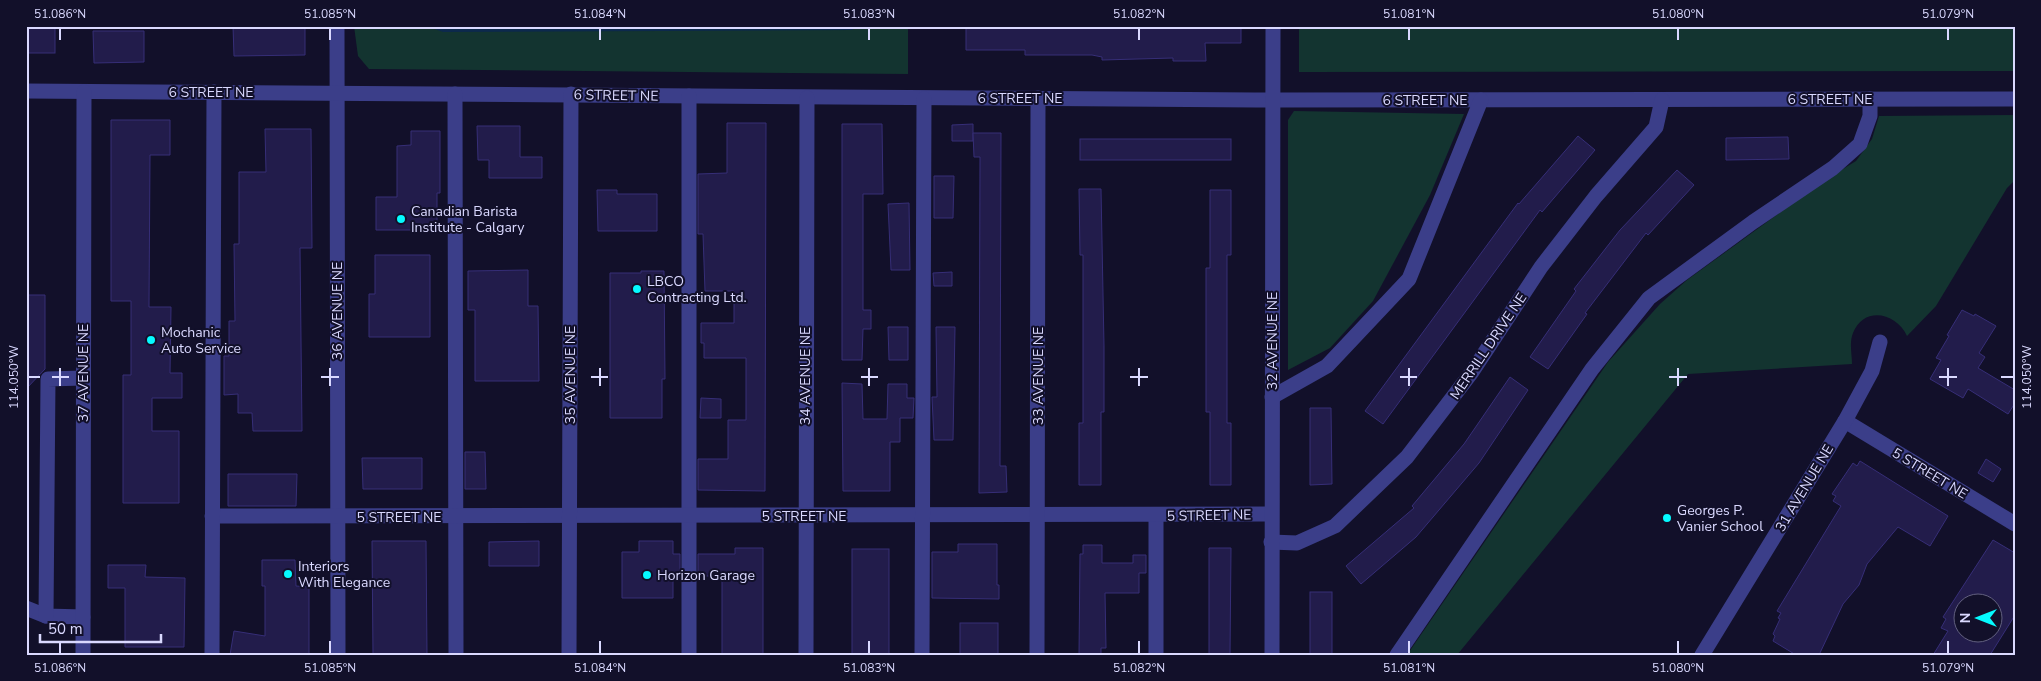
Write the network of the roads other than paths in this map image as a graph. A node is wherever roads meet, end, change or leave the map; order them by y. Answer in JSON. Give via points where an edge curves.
{"nodes":[{"id":1,"x":337,"y":26,"type":"edge"},
{"id":2,"x":1273,"y":26,"type":"edge"},
{"id":3,"x":26,"y":91,"type":"edge"},
{"id":4,"x":84,"y":92,"type":"junction"},
{"id":5,"x":214,"y":92,"type":"junction"},
{"id":6,"x":337,"y":92,"type":"junction"},
{"id":7,"x":455,"y":94,"type":"junction"},
{"id":8,"x":570,"y":94,"type":"junction"},
{"id":9,"x":689,"y":96,"type":"junction"},
{"id":10,"x":807,"y":98,"type":"junction"},
{"id":11,"x":924,"y":98,"type":"junction"},
{"id":12,"x":1038,"y":98,"type":"junction"},
{"id":13,"x":1870,"y":99,"type":"junction"},
{"id":14,"x":2015,"y":99,"type":"edge"},
{"id":15,"x":1272,"y":100,"type":"junction"},
{"id":16,"x":1481,"y":100,"type":"junction"},
{"id":17,"x":1662,"y":100,"type":"junction"},
{"id":18,"x":1880,"y":342,"type":"dead end"},
{"id":19,"x":83,"y":378,"type":"junction"},
{"id":20,"x":1272,"y":397,"type":"junction"},
{"id":21,"x":1845,"y":421,"type":"junction"},
{"id":22,"x":569,"y":514,"type":"junction"},
{"id":23,"x":1271,"y":514,"type":"junction"},
{"id":24,"x":212,"y":516,"type":"junction"},
{"id":25,"x":456,"y":516,"type":"junction"},
{"id":26,"x":689,"y":516,"type":"junction"},
{"id":27,"x":805,"y":516,"type":"junction"},
{"id":28,"x":922,"y":516,"type":"junction"},
{"id":29,"x":1037,"y":516,"type":"junction"},
{"id":30,"x":1156,"y":516,"type":"junction"},
{"id":31,"x":338,"y":517,"type":"junction"},
{"id":32,"x":2015,"y":524,"type":"edge"},
{"id":33,"x":1271,"y":542,"type":"junction"},
{"id":34,"x":26,"y":608,"type":"edge"},
{"id":35,"x":46,"y":616,"type":"junction"},
{"id":36,"x":83,"y":616,"type":"junction"},
{"id":37,"x":83,"y":655,"type":"edge"},
{"id":38,"x":212,"y":655,"type":"edge"},
{"id":39,"x":338,"y":655,"type":"edge"},
{"id":40,"x":456,"y":655,"type":"edge"},
{"id":41,"x":569,"y":655,"type":"edge"},
{"id":42,"x":689,"y":655,"type":"edge"},
{"id":43,"x":806,"y":655,"type":"edge"},
{"id":44,"x":922,"y":655,"type":"edge"},
{"id":45,"x":1037,"y":655,"type":"edge"},
{"id":46,"x":1156,"y":655,"type":"edge"},
{"id":47,"x":1272,"y":655,"type":"edge"},
{"id":48,"x":1397,"y":655,"type":"edge"},
{"id":49,"x":1702,"y":655,"type":"edge"}],
"edges":[{"from":1,"to":6,"type":"street","name":"36 AVENUE NE"},
{"from":2,"to":15,"type":"street","name":"32 AVENUE NE"},
{"from":3,"to":4,"type":"street","name":"6 STREET NE"},
{"from":4,"to":5,"type":"street","name":"6 STREET NE"},
{"from":4,"to":19,"type":"street","name":"37 AVENUE NE"},
{"from":5,"to":6,"type":"street","name":"6 STREET NE"},
{"from":5,"to":24,"type":"street"},
{"from":6,"to":7,"type":"street","name":"6 STREET NE"},
{"from":6,"to":31,"type":"street","name":"36 AVENUE NE"},
{"from":7,"to":8,"type":"street","name":"6 STREET NE"},
{"from":7,"to":25,"type":"street"},
{"from":8,"to":9,"type":"street","name":"6 STREET NE"},
{"from":8,"to":22,"type":"street","name":"35 AVENUE NE"},
{"from":9,"to":10,"type":"street","name":"6 STREET NE"},
{"from":9,"to":26,"type":"street"},
{"from":10,"to":11,"type":"street","name":"6 STREET NE"},
{"from":10,"to":27,"type":"street","name":"34 AVENUE NE"},
{"from":11,"to":12,"type":"street","name":"6 STREET NE"},
{"from":11,"to":28,"type":"street"},
{"from":12,"to":15,"type":"street","name":"6 STREET NE"},
{"from":12,"to":29,"type":"street","name":"33 AVENUE NE"},
{"from":13,"to":14,"type":"street","name":"6 STREET NE"},
{"from":13,"to":17,"type":"street","name":"6 STREET NE"},
{"from":13,"to":48,"type":"street","via":[[1870,116],[1860,144],[1833,168],[1648,298],[1592,369]]},
{"from":15,"to":16,"type":"street","name":"6 STREET NE"},
{"from":15,"to":20,"type":"street","name":"32 AVENUE NE"},
{"from":16,"to":17,"type":"street","name":"6 STREET NE"},
{"from":16,"to":20,"type":"street","via":[[1408,279],[1327,366]]},
{"from":17,"to":33,"type":"street","name":"MERRILL DRIVE NE","via":[[1656,127],[1541,266],[1472,372],[1407,457],[1335,526],[1297,543]]},
{"from":18,"to":21,"type":"street","name":"31 AVENUE NE","via":[[1872,371]]},
{"from":19,"to":35,"type":"street","via":[[48,379]]},
{"from":19,"to":36,"type":"street","name":"37 AVENUE NE"},
{"from":20,"to":23,"type":"street","name":"32 AVENUE NE"},
{"from":21,"to":32,"type":"street","name":"5 STREET NE"},
{"from":21,"to":49,"type":"street","name":"31 AVENUE NE"},
{"from":22,"to":25,"type":"street","name":"5 STREET NE"},
{"from":22,"to":26,"type":"street","name":"5 STREET NE"},
{"from":22,"to":41,"type":"street","name":"35 AVENUE NE"},
{"from":23,"to":30,"type":"street","name":"5 STREET NE"},
{"from":23,"to":33,"type":"street","name":"32 AVENUE NE"},
{"from":24,"to":31,"type":"street","name":"5 STREET NE"},
{"from":24,"to":38,"type":"street"},
{"from":25,"to":31,"type":"street","name":"5 STREET NE"},
{"from":25,"to":40,"type":"street"},
{"from":26,"to":27,"type":"street","name":"5 STREET NE"},
{"from":26,"to":42,"type":"street"},
{"from":27,"to":28,"type":"street","name":"5 STREET NE"},
{"from":27,"to":43,"type":"street","name":"34 AVENUE NE"},
{"from":28,"to":29,"type":"street","name":"5 STREET NE"},
{"from":28,"to":44,"type":"street"},
{"from":29,"to":30,"type":"street","name":"5 STREET NE"},
{"from":29,"to":45,"type":"street","name":"33 AVENUE NE"},
{"from":30,"to":46,"type":"street"},
{"from":31,"to":39,"type":"street","name":"36 AVENUE NE"},
{"from":33,"to":47,"type":"street","name":"32 AVENUE NE"},
{"from":34,"to":35,"type":"street"},
{"from":35,"to":36,"type":"street"},
{"from":36,"to":37,"type":"street","name":"37 AVENUE NE"}]}
